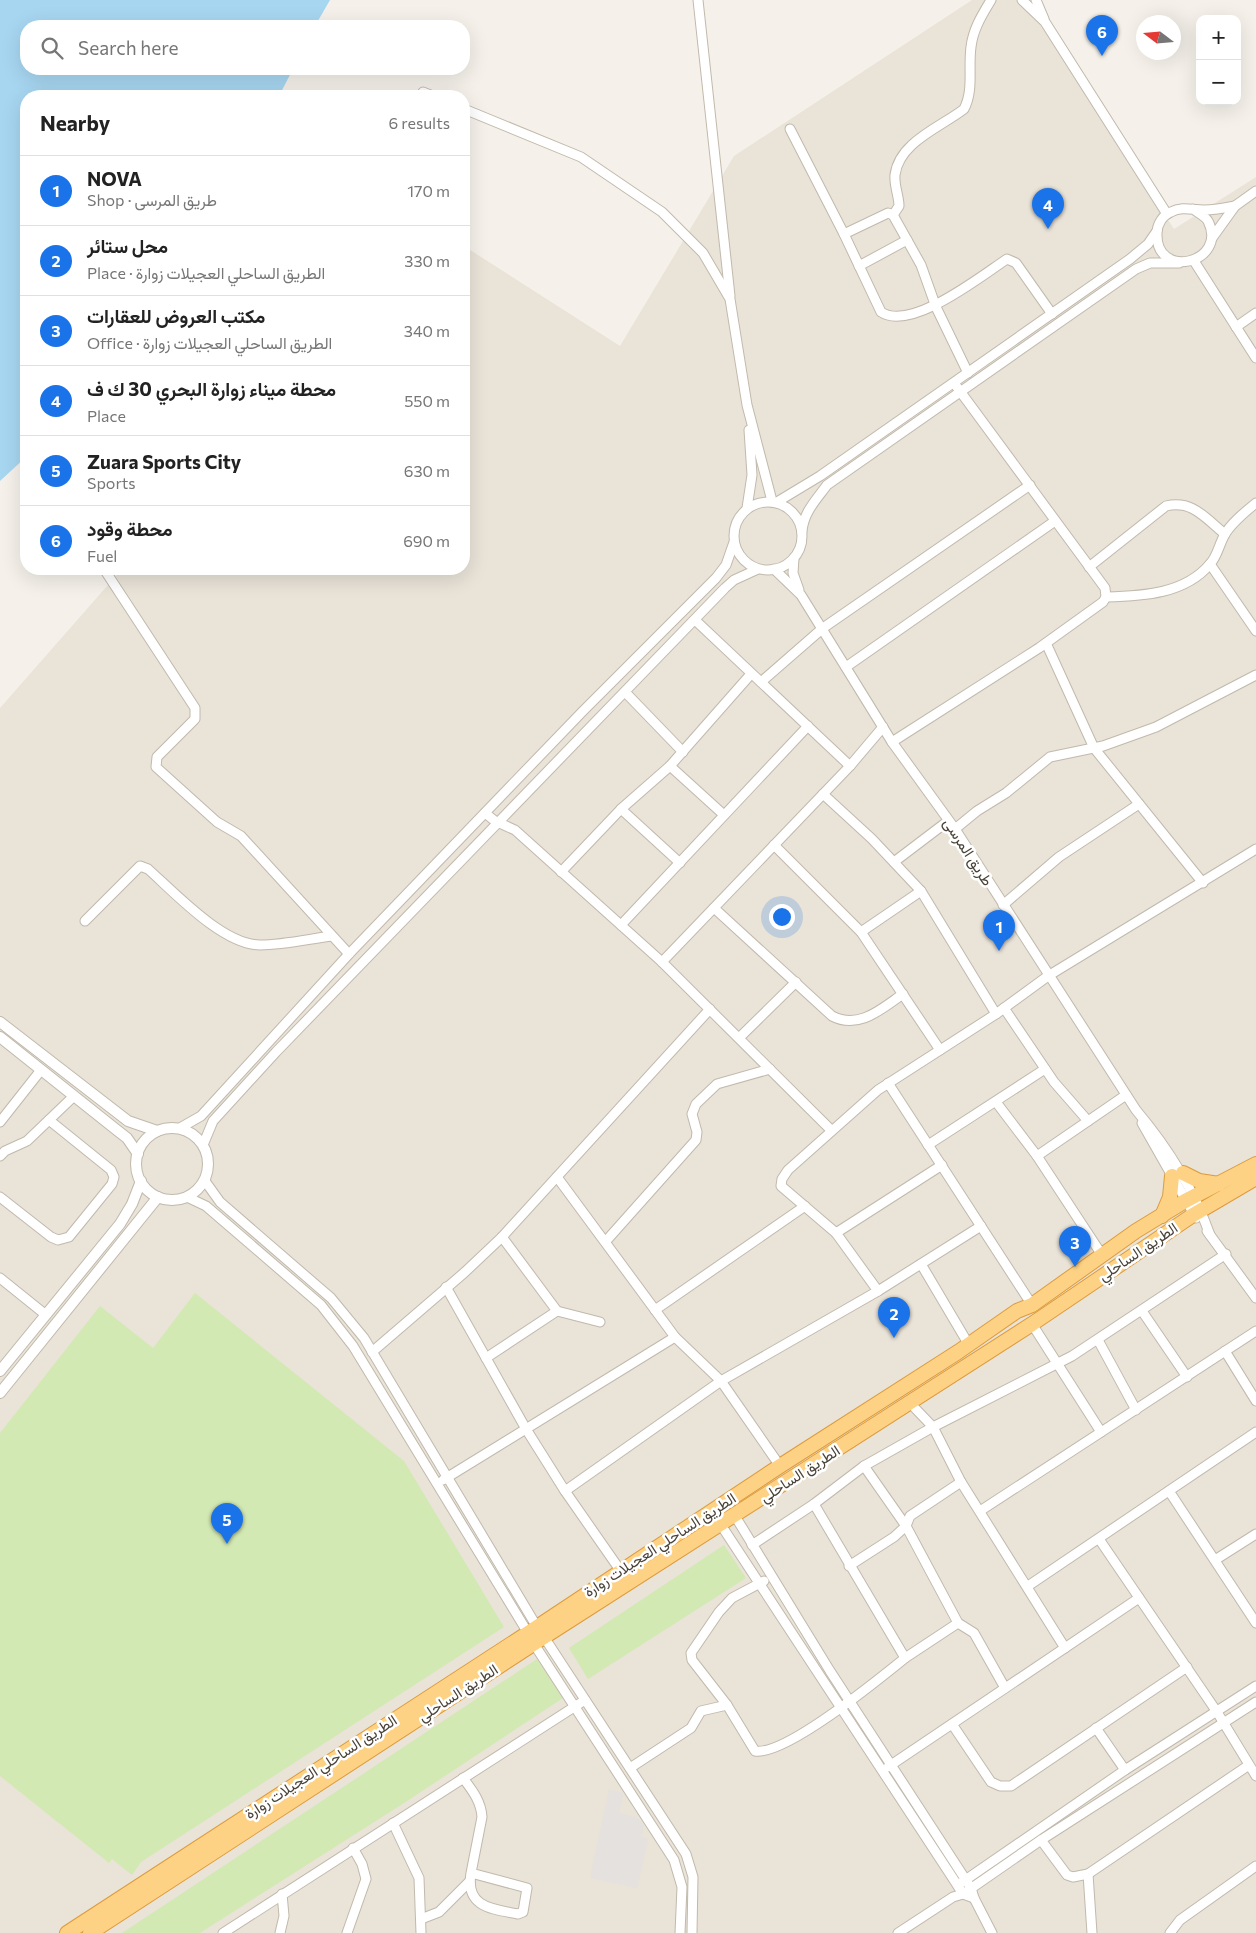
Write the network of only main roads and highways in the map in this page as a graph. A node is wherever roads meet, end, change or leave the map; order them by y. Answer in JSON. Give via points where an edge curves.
{"nodes":[{"id":1,"x":1256,"y":1164,"type":"edge"},
{"id":2,"x":1256,"y":1178,"type":"edge"},
{"id":3,"x":1219,"y":1184,"type":"junction"},
{"id":4,"x":1162,"y":1216,"type":"junction"},
{"id":5,"x":536,"y":1635,"type":"junction"},
{"id":6,"x":67,"y":1933,"type":"edge"},
{"id":7,"x":90,"y":1933,"type":"edge"}],
"edges":[{"from":1,"to":3,"type":"highway","name":"الطريق الساحلي العجيلات زوارة"},
{"from":2,"to":5,"type":"highway","name":"الطريق الساحلي","via":[[1197,1212],[1032,1324],[721,1525]]},
{"from":3,"to":4,"type":"highway","name":"الطريق الساحلي العجيلات زوارة"},
{"from":3,"to":4,"type":"highway","via":[[1177,1175]]},
{"from":4,"to":5,"type":"highway","name":"الطريق الساحلي العجيلات زوارة","via":[[1032,1304],[620,1570]]},
{"from":5,"to":6,"type":"highway","name":"الطريق الساحلي العجيلات زوارة"},
{"from":5,"to":7,"type":"highway","name":"الطريق الساحلي"}]}
